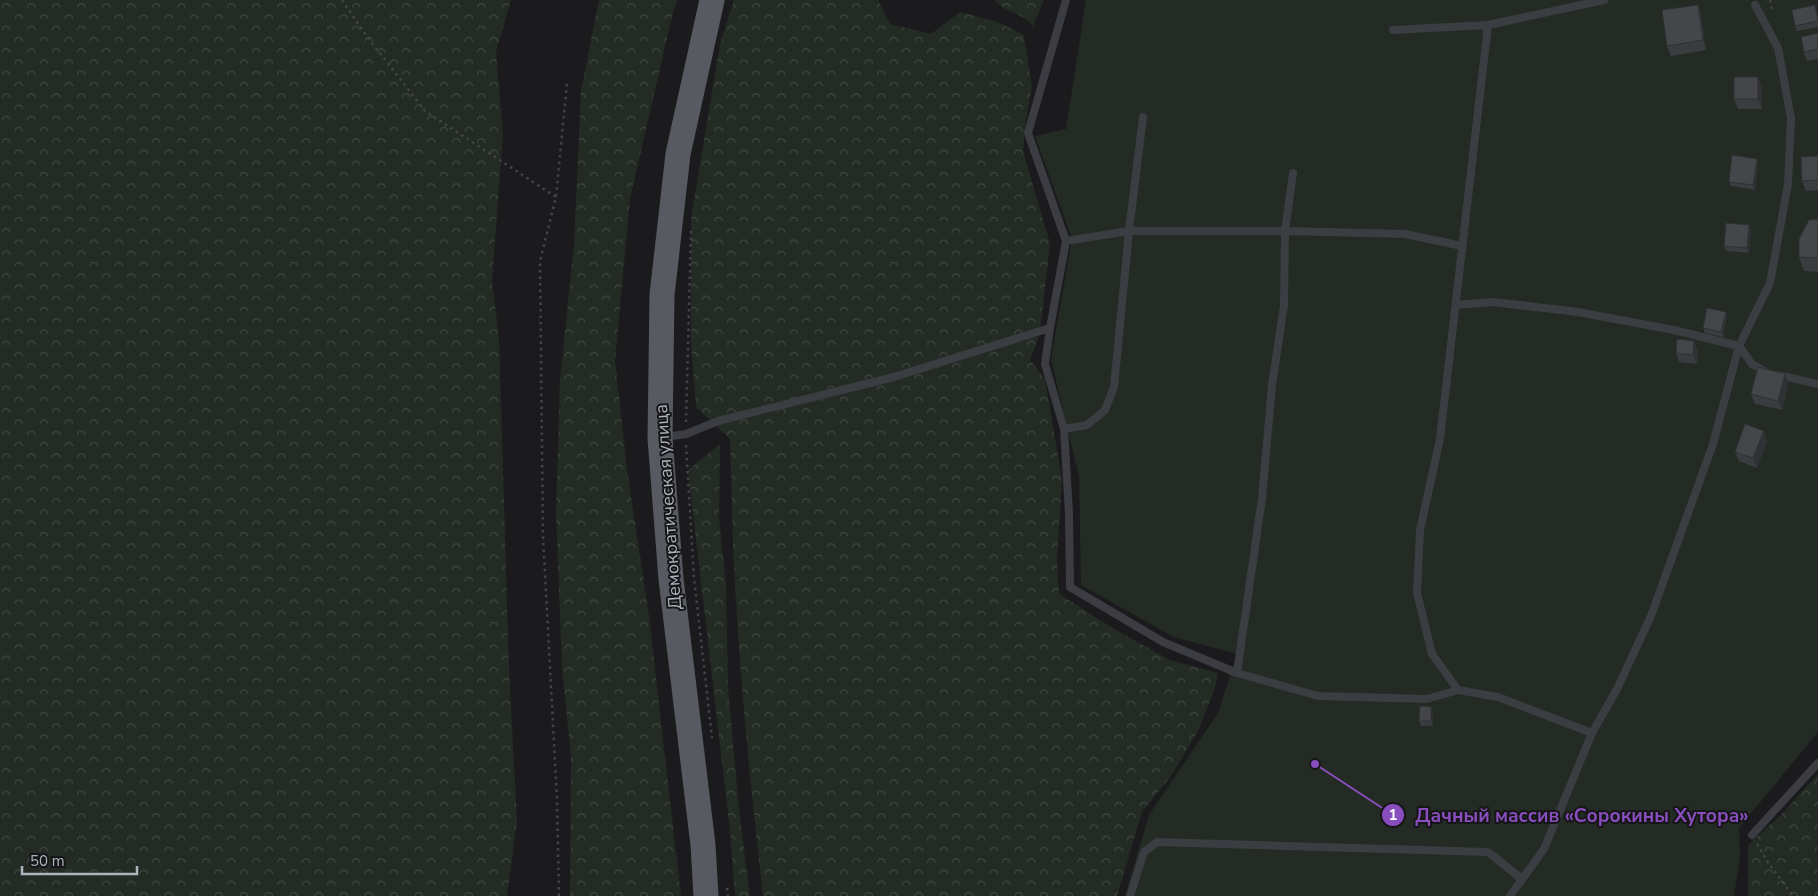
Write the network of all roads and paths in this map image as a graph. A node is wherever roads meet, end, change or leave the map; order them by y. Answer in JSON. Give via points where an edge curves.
{"nodes":[{"id":1,"x":342,"y":0,"type":"edge"},
{"id":2,"x":712,"y":0,"type":"edge"},
{"id":3,"x":1066,"y":0,"type":"edge"},
{"id":4,"x":1604,"y":0,"type":"edge"},
{"id":5,"x":1755,"y":5,"type":"dead end"},
{"id":6,"x":1488,"y":25,"type":"junction"},
{"id":7,"x":1393,"y":30,"type":"dead end"},
{"id":8,"x":567,"y":83,"type":"dead end"},
{"id":9,"x":1143,"y":117,"type":"dead end"},
{"id":10,"x":1293,"y":173,"type":"dead end"},
{"id":11,"x":556,"y":197,"type":"junction"},
{"id":12,"x":691,"y":227,"type":"dead end"},
{"id":13,"x":1129,"y":231,"type":"junction"},
{"id":14,"x":1285,"y":231,"type":"junction"},
{"id":15,"x":1066,"y":241,"type":"junction"},
{"id":16,"x":1462,"y":246,"type":"junction"},
{"id":17,"x":1457,"y":304,"type":"junction"},
{"id":18,"x":1050,"y":328,"type":"junction"},
{"id":19,"x":1739,"y":346,"type":"junction"},
{"id":20,"x":1818,"y":384,"type":"edge"},
{"id":21,"x":1064,"y":429,"type":"junction"},
{"id":22,"x":686,"y":434,"type":"junction"},
{"id":23,"x":660,"y":438,"type":"junction"},
{"id":24,"x":1237,"y":673,"type":"junction"},
{"id":25,"x":1458,"y":690,"type":"junction"},
{"id":26,"x":1592,"y":733,"type":"junction"},
{"id":27,"x":712,"y":741,"type":"dead end"},
{"id":28,"x":1818,"y":763,"type":"edge"},
{"id":29,"x":1752,"y":834,"type":"joint"},
{"id":30,"x":1522,"y":879,"type":"junction"},
{"id":31,"x":717,"y":891,"type":"edge"},
{"id":32,"x":559,"y":896,"type":"edge"},
{"id":33,"x":728,"y":896,"type":"edge"},
{"id":34,"x":1130,"y":896,"type":"edge"},
{"id":35,"x":1510,"y":896,"type":"edge"},
{"id":36,"x":1793,"y":896,"type":"edge"}],
"edges":[{"from":1,"to":11,"type":"path","via":[[424,111]]},
{"from":2,"to":23,"type":"main road","name":"Демократическая улица","via":[[678,154],[662,295]]},
{"from":3,"to":15,"type":"lane","via":[[1028,133]]},
{"from":4,"to":6,"type":"lane"},
{"from":5,"to":19,"type":"lane","via":[[1778,48],[1791,118],[1788,184],[1770,283]]},
{"from":6,"to":7,"type":"lane"},
{"from":6,"to":16,"type":"lane"},
{"from":8,"to":11,"type":"path"},
{"from":9,"to":13,"type":"lane"},
{"from":10,"to":14,"type":"lane"},
{"from":11,"to":32,"type":"path","via":[[540,261],[543,536]]},
{"from":12,"to":22,"type":"path"},
{"from":13,"to":14,"type":"lane"},
{"from":13,"to":15,"type":"lane"},
{"from":13,"to":21,"type":"lane","via":[[1114,387],[1105,410],[1088,425]]},
{"from":14,"to":16,"type":"lane","via":[[1405,234]]},
{"from":14,"to":24,"type":"lane","via":[[1284,304],[1272,385],[1262,498]]},
{"from":15,"to":18,"type":"lane"},
{"from":16,"to":17,"type":"lane"},
{"from":17,"to":19,"type":"lane","via":[[1493,302],[1578,312]]},
{"from":17,"to":25,"type":"lane","via":[[1440,439],[1420,530],[1417,593],[1432,654]]},
{"from":18,"to":21,"type":"lane","via":[[1045,364]]},
{"from":18,"to":22,"type":"lane","via":[[894,377],[718,421]]},
{"from":19,"to":20,"type":"lane","via":[[1752,364],[1766,372]]},
{"from":19,"to":26,"type":"lane","via":[[1713,444],[1651,616],[1617,689]]},
{"from":21,"to":24,"type":"lane","via":[[1070,587],[1163,642]]},
{"from":22,"to":23,"type":"lane"},
{"from":22,"to":27,"type":"path","via":[[694,578]]},
{"from":23,"to":31,"type":"main road","name":"Демократическая улица","via":[[671,580],[703,845]]},
{"from":24,"to":25,"type":"lane","via":[[1318,696],[1427,699]]},
{"from":25,"to":26,"type":"lane","via":[[1498,697]]},
{"from":26,"to":30,"type":"lane","via":[[1544,849]]},
{"from":28,"to":29,"type":"lane"},
{"from":29,"to":36,"type":"path"},
{"from":30,"to":34,"type":"lane","via":[[1488,852],[1158,842],[1144,852]]},
{"from":30,"to":35,"type":"lane"},
{"from":31,"to":33,"type":"path"}]}
